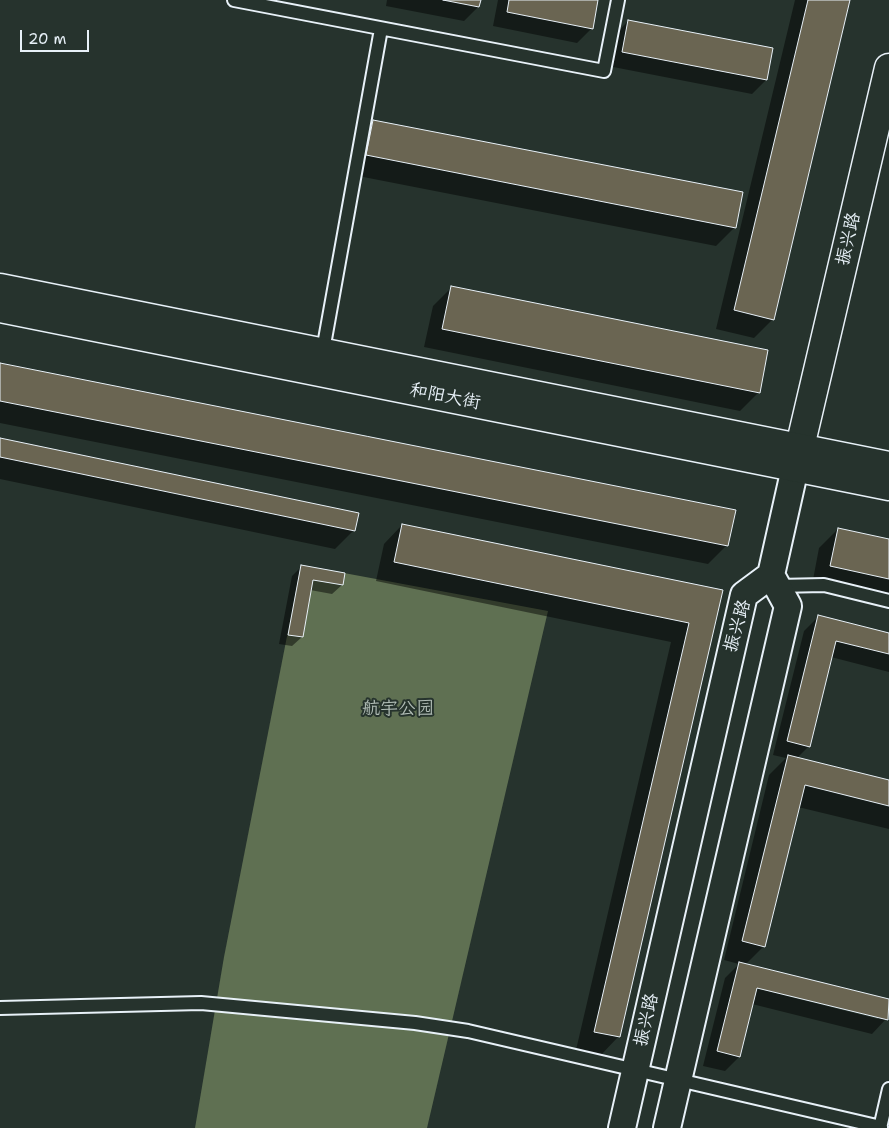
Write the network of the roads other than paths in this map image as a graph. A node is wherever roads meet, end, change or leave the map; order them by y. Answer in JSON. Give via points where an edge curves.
{"nodes":[{"id":1,"x":234,"y":0,"type":"edge"},
{"id":2,"x":618,"y":0,"type":"edge"},
{"id":3,"x":382,"y":29,"type":"junction"},
{"id":4,"x":889,"y":68,"type":"edge"},
{"id":5,"x":0,"y":288,"type":"edge"},
{"id":6,"x":0,"y":308,"type":"edge"},
{"id":7,"x":321,"y":362,"type":"junction"},
{"id":8,"x":798,"y":458,"type":"junction"},
{"id":9,"x":889,"y":466,"type":"edge"},
{"id":10,"x":889,"y":486,"type":"edge"},
{"id":11,"x":774,"y":581,"type":"junction"},
{"id":12,"x":889,"y":601,"type":"edge"},
{"id":13,"x":0,"y":1008,"type":"edge"},
{"id":14,"x":635,"y":1071,"type":"junction"},
{"id":15,"x":889,"y":1089,"type":"edge"},
{"id":16,"x":880,"y":1127,"type":"edge"},
{"id":17,"x":622,"y":1128,"type":"edge"},
{"id":18,"x":667,"y":1128,"type":"edge"}],
"edges":[{"from":1,"to":3,"type":"lane"},
{"from":2,"to":3,"type":"lane","via":[[604,71]]},
{"from":3,"to":7,"type":"lane"},
{"from":4,"to":8,"type":"main road","name":"振兴路"},
{"from":5,"to":7,"type":"main road","name":"和阳大街"},
{"from":6,"to":7,"type":"main road","name":"和阳大街"},
{"from":7,"to":8,"type":"main road","name":"和阳大街"},
{"from":8,"to":9,"type":"main road","name":"和阳大街"},
{"from":8,"to":10,"type":"main road","name":"和阳大街"},
{"from":8,"to":11,"type":"street"},
{"from":11,"to":12,"type":"lane","via":[[824,585]]},
{"from":11,"to":14,"type":"street","name":"振兴路","via":[[744,595]]},
{"from":11,"to":18,"type":"street","via":[[788,606]]},
{"from":13,"to":14,"type":"lane","via":[[201,1003],[406,1022],[468,1031]]},
{"from":14,"to":16,"type":"lane"},
{"from":14,"to":17,"type":"street","name":"振兴路"},
{"from":15,"to":16,"type":"lane"}]}
